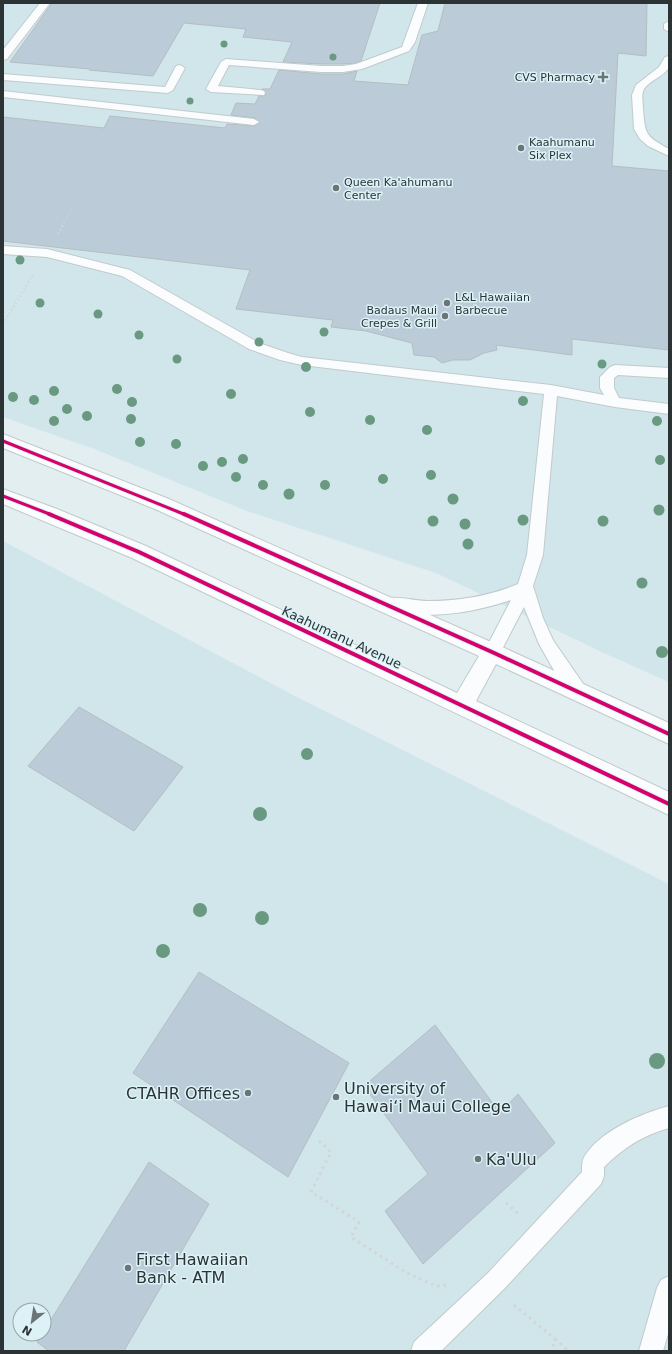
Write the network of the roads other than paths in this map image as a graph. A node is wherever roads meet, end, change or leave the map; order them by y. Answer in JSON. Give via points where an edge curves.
{"nodes":[{"id":1,"x":44,"y":3,"type":"edge"},
{"id":2,"x":423,"y":3,"type":"edge"},
{"id":3,"x":669,"y":24,"type":"edge"},
{"id":4,"x":669,"y":29,"type":"edge"},
{"id":5,"x":3,"y":57,"type":"edge"},
{"id":6,"x":669,"y":59,"type":"edge"},
{"id":7,"x":180,"y":68,"type":"dead end"},
{"id":8,"x":350,"y":68,"type":"junction"},
{"id":9,"x":3,"y":77,"type":"edge"},
{"id":10,"x":344,"y":81,"type":"dead end"},
{"id":11,"x":3,"y":94,"type":"edge"},
{"id":12,"x":260,"y":94,"type":"dead end"},
{"id":13,"x":254,"y":122,"type":"dead end"},
{"id":14,"x":669,"y":153,"type":"edge"},
{"id":15,"x":3,"y":250,"type":"edge"},
{"id":16,"x":669,"y":373,"type":"edge"},
{"id":17,"x":550,"y":390,"type":"junction"},
{"id":18,"x":615,"y":402,"type":"junction"},
{"id":19,"x":669,"y":409,"type":"edge"},
{"id":20,"x":3,"y":441,"type":"edge"},
{"id":21,"x":3,"y":496,"type":"edge"},
{"id":22,"x":526,"y":588,"type":"junction"},
{"id":23,"x":383,"y":603,"type":"junction"},
{"id":24,"x":492,"y":652,"type":"junction"},
{"id":25,"x":581,"y":694,"type":"junction"},
{"id":26,"x":462,"y":705,"type":"junction"},
{"id":27,"x":669,"y":734,"type":"edge"},
{"id":28,"x":669,"y":804,"type":"edge"},
{"id":29,"x":669,"y":1117,"type":"edge"},
{"id":30,"x":669,"y":1288,"type":"edge"},
{"id":31,"x":423,"y":1351,"type":"edge"},
{"id":32,"x":651,"y":1351,"type":"edge"}],
"edges":[{"from":1,"to":5,"type":"lane"},
{"from":2,"to":8,"type":"lane","via":[[406,49]]},
{"from":3,"to":4,"type":"lane"},
{"from":6,"to":14,"type":"lane","via":[[663,69],[643,84],[637,95],[639,129],[652,144]]},
{"from":7,"to":9,"type":"lane","via":[[168,90]]},
{"from":8,"to":10,"type":"lane"},
{"from":8,"to":12,"type":"lane","via":[[328,70],[226,62],[211,89]]},
{"from":11,"to":13,"type":"lane"},
{"from":15,"to":17,"type":"lane","via":[[47,253],[126,273],[254,346],[302,362]]},
{"from":16,"to":18,"type":"lane","via":[[615,370],[607,377],[607,388]]},
{"from":17,"to":18,"type":"lane"},
{"from":17,"to":22,"type":"lane","via":[[535,555]]},
{"from":18,"to":19,"type":"lane"},
{"from":20,"to":23,"type":"main road","via":[[162,504]]},
{"from":21,"to":26,"type":"main road","name":"Kaahumanu Avenue","via":[[139,552]]},
{"from":22,"to":23,"type":"lane","via":[[501,598],[468,606],[426,608]]},
{"from":22,"to":24,"type":"lane"},
{"from":22,"to":25,"type":"lane","via":[[531,609],[543,638],[564,673]]},
{"from":23,"to":24,"type":"main road"},
{"from":24,"to":25,"type":"main road"},
{"from":24,"to":26,"type":"main road"},
{"from":25,"to":27,"type":"main road"},
{"from":26,"to":28,"type":"main road","name":"Kaahumanu Avenue"},
{"from":29,"to":31,"type":"lane","via":[[637,1127],[606,1148],[593,1162],[593,1176],[496,1281]]},
{"from":30,"to":32,"type":"lane"}]}
